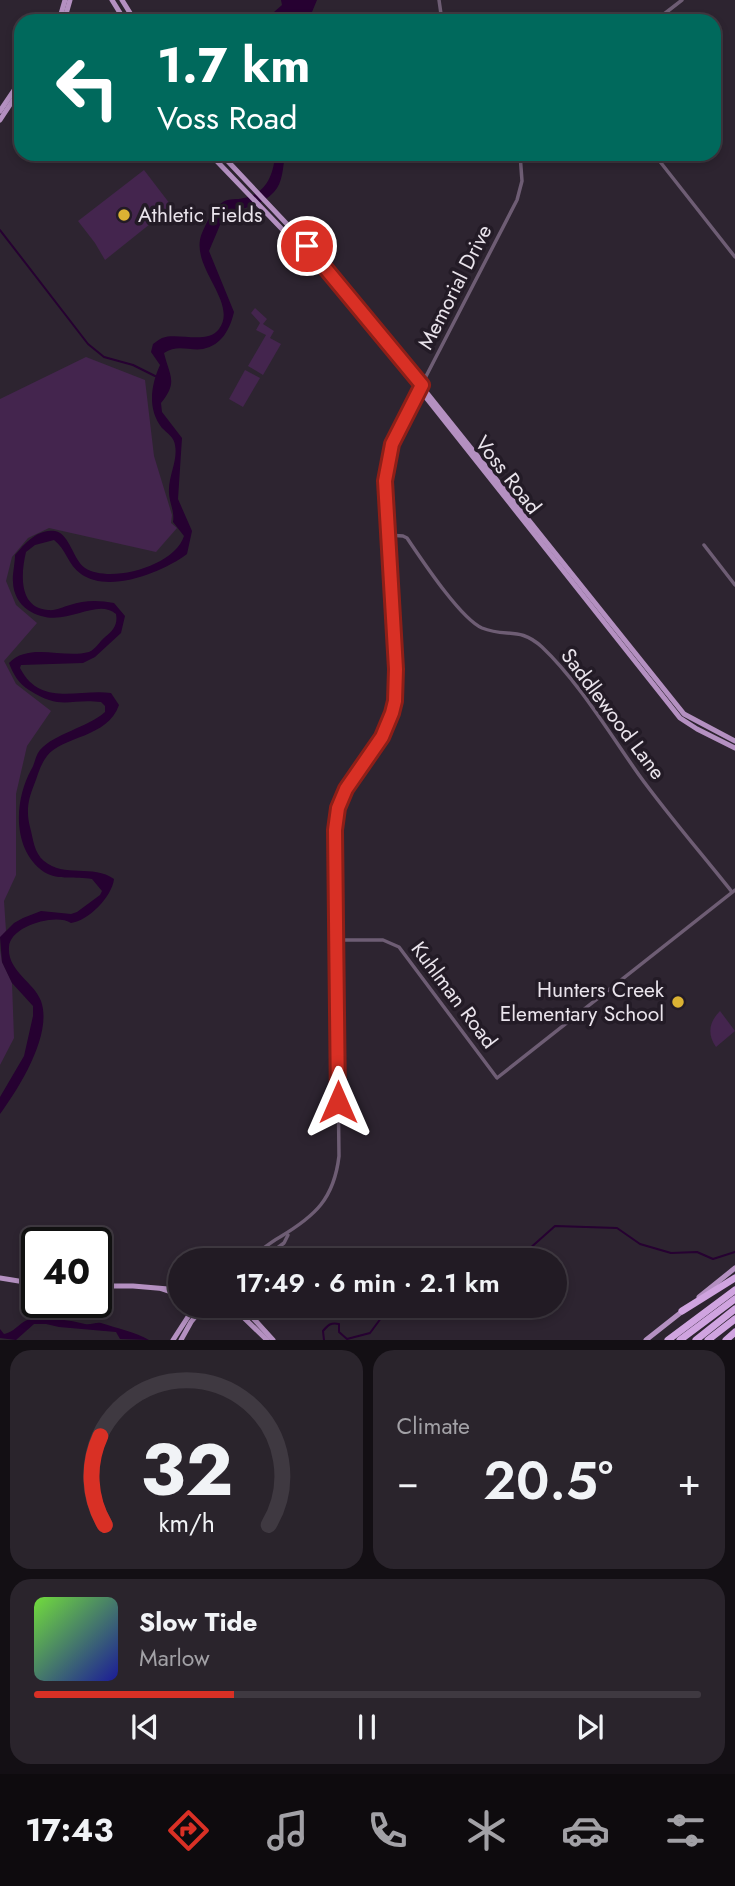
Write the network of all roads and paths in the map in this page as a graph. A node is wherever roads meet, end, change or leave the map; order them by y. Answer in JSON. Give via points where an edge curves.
{"nodes":[{"id":1,"x":682,"y":0,"type":"edge"},
{"id":2,"x":664,"y":14,"type":"edge"},
{"id":3,"x":14,"y":93,"type":"edge"},
{"id":4,"x":14,"y":96,"type":"edge"},
{"id":5,"x":0,"y":111,"type":"edge"},
{"id":6,"x":0,"y":120,"type":"edge"},
{"id":7,"x":216,"y":161,"type":"edge"},
{"id":8,"x":222,"y":161,"type":"edge"},
{"id":9,"x":227,"y":161,"type":"edge"},
{"id":10,"x":521,"y":161,"type":"edge"},
{"id":11,"x":660,"y":161,"type":"edge"},
{"id":12,"x":221,"y":166,"type":"junction"},
{"id":13,"x":304,"y":248,"type":"junction"},
{"id":14,"x":735,"y":257,"type":"edge"},
{"id":15,"x":421,"y":387,"type":"junction"},
{"id":16,"x":388,"y":535,"type":"junction"},
{"id":17,"x":704,"y":545,"type":"dead end"},
{"id":18,"x":735,"y":585,"type":"edge"},
{"id":19,"x":676,"y":710,"type":"junction"},
{"id":20,"x":735,"y":741,"type":"edge"},
{"id":21,"x":735,"y":748,"type":"edge"},
{"id":22,"x":734,"y":891,"type":"edge"},
{"id":23,"x":337,"y":940,"type":"junction"},
{"id":24,"x":289,"y":1233,"type":"junction"},
{"id":25,"x":264,"y":1248,"type":"edge"},
{"id":26,"x":277,"y":1248,"type":"edge"},
{"id":27,"x":735,"y":1268,"type":"edge"},
{"id":28,"x":0,"y":1278,"type":"edge"},
{"id":29,"x":735,"y":1278,"type":"edge"},
{"id":30,"x":21,"y":1281,"type":"edge"},
{"id":31,"x":112,"y":1286,"type":"edge"},
{"id":32,"x":160,"y":1288,"type":"junction"},
{"id":33,"x":168,"y":1289,"type":"edge"},
{"id":34,"x":735,"y":1290,"type":"edge"},
{"id":35,"x":168,"y":1291,"type":"edge"},
{"id":36,"x":735,"y":1299,"type":"edge"},
{"id":37,"x":735,"y":1309,"type":"edge"},
{"id":38,"x":682,"y":1311,"type":"junction"},
{"id":39,"x":187,"y":1318,"type":"edge"},
{"id":40,"x":194,"y":1318,"type":"edge"},
{"id":41,"x":244,"y":1318,"type":"edge"},
{"id":42,"x":253,"y":1318,"type":"edge"},
{"id":43,"x":735,"y":1319,"type":"edge"},
{"id":44,"x":262,"y":1331,"type":"junction"},
{"id":45,"x":735,"y":1334,"type":"edge"},
{"id":46,"x":173,"y":1340,"type":"edge"},
{"id":47,"x":181,"y":1340,"type":"edge"},
{"id":48,"x":267,"y":1340,"type":"edge"},
{"id":49,"x":273,"y":1340,"type":"edge"},
{"id":50,"x":646,"y":1340,"type":"edge"},
{"id":51,"x":668,"y":1340,"type":"edge"},
{"id":52,"x":680,"y":1340,"type":"edge"},
{"id":53,"x":696,"y":1340,"type":"edge"},
{"id":54,"x":708,"y":1340,"type":"edge"},
{"id":55,"x":728,"y":1340,"type":"edge"}],
"edges":[{"from":1,"to":2,"type":"street"},
{"from":3,"to":5,"type":"main road"},
{"from":4,"to":6,"type":"main road"},
{"from":7,"to":12,"type":"main road","name":"Voss Road"},
{"from":8,"to":12,"type":"main road"},
{"from":9,"to":13,"type":"main road","name":"Voss Road"},
{"from":10,"to":15,"type":"street","name":"Memorial Drive","via":[[517,200]]},
{"from":11,"to":14,"type":"street"},
{"from":12,"to":13,"type":"main road","name":"Voss Road"},
{"from":13,"to":15,"type":"main road","name":"Voss Road"},
{"from":15,"to":16,"type":"street","name":"Memorial Drive","via":[[389,455],[384,486]]},
{"from":15,"to":19,"type":"main road","name":"Voss Road"},
{"from":16,"to":22,"type":"street","name":"Saddlewood Lane","via":[[407,538],[480,627],[526,634],[541,646]]},
{"from":16,"to":23,"type":"street","name":"Memorial Drive","via":[[395,701],[388,726],[338,808]]},
{"from":17,"to":18,"type":"street"},
{"from":19,"to":20,"type":"main road","name":"Voss Road"},
{"from":19,"to":21,"type":"main road","name":"Voss Road","via":[[689,724]]},
{"from":22,"to":23,"type":"street","name":"Kuhlman Road","via":[[497,1078],[400,947],[383,940]]},
{"from":23,"to":24,"type":"street","name":"Memorial Drive","via":[[337,1173],[318,1209]]},
{"from":24,"to":25,"type":"street","name":"Memorial Drive"},
{"from":24,"to":26,"type":"street","name":"Memorial Drive"},
{"from":27,"to":38,"type":"main road"},
{"from":28,"to":30,"type":"main road"},
{"from":29,"to":38,"type":"highway"},
{"from":31,"to":32,"type":"main road"},
{"from":32,"to":33,"type":"main road"},
{"from":32,"to":35,"type":"main road"},
{"from":34,"to":51,"type":"highway"},
{"from":36,"to":52,"type":"highway"},
{"from":37,"to":53,"type":"highway"},
{"from":38,"to":50,"type":"main road"},
{"from":39,"to":46,"type":"main road"},
{"from":40,"to":47,"type":"main road"},
{"from":41,"to":44,"type":"main road"},
{"from":42,"to":44,"type":"main road"},
{"from":43,"to":54,"type":"highway"},
{"from":44,"to":48,"type":"main road"},
{"from":44,"to":49,"type":"main road"},
{"from":45,"to":55,"type":"highway"}]}
